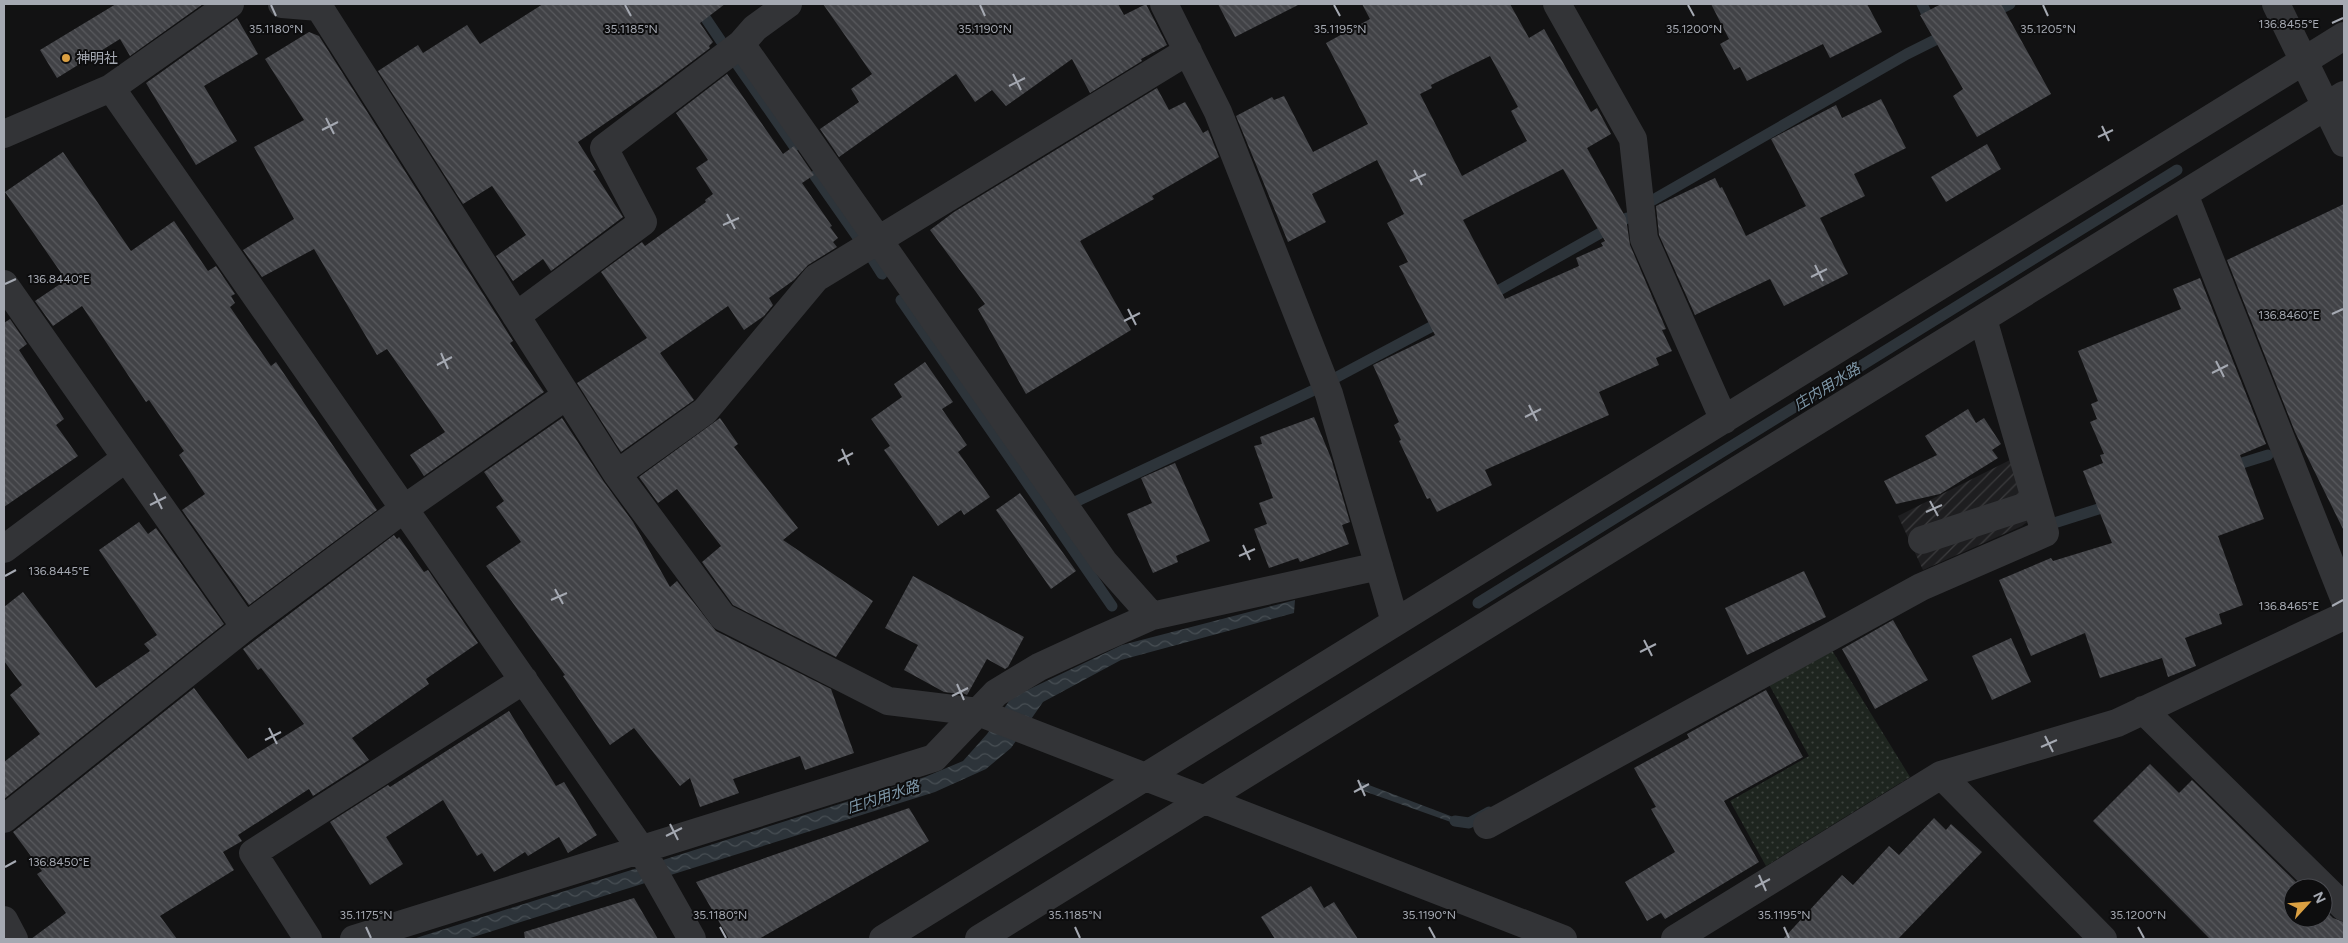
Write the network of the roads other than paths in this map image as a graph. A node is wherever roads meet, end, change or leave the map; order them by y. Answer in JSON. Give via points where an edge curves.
{"nodes":[{"id":1,"x":230,"y":4,"type":"edge"},
{"id":2,"x":282,"y":4,"type":"edge"},
{"id":3,"x":788,"y":4,"type":"edge"},
{"id":4,"x":1164,"y":4,"type":"edge"},
{"id":5,"x":1557,"y":4,"type":"edge"},
{"id":6,"x":2276,"y":4,"type":"edge"},
{"id":7,"x":321,"y":5,"type":"edge"},
{"id":8,"x":2344,"y":36,"type":"edge"},
{"id":9,"x":741,"y":44,"type":"junction"},
{"id":10,"x":1188,"y":51,"type":"junction"},
{"id":11,"x":2303,"y":62,"type":"junction"},
{"id":12,"x":112,"y":88,"type":"junction"},
{"id":13,"x":2336,"y":101,"type":"edge"},
{"id":14,"x":4,"y":134,"type":"edge"},
{"id":15,"x":2344,"y":143,"type":"edge"},
{"id":16,"x":2184,"y":194,"type":"junction"},
{"id":17,"x":877,"y":239,"type":"junction"},
{"id":18,"x":4,"y":284,"type":"edge"},
{"id":19,"x":516,"y":316,"type":"junction"},
{"id":20,"x":1982,"y":319,"type":"junction"},
{"id":21,"x":566,"y":396,"type":"junction"},
{"id":22,"x":1724,"y":420,"type":"junction"},
{"id":23,"x":126,"y":458,"type":"junction"},
{"id":24,"x":617,"y":474,"type":"junction"},
{"id":25,"x":2036,"y":503,"type":"junction"},
{"id":26,"x":405,"y":508,"type":"junction"},
{"id":27,"x":1922,"y":540,"type":"dead end"},
{"id":28,"x":4,"y":549,"type":"edge"},
{"id":29,"x":1379,"y":566,"type":"junction"},
{"id":30,"x":2344,"y":598,"type":"edge"},
{"id":31,"x":1152,"y":616,"type":"junction"},
{"id":32,"x":2344,"y":616,"type":"edge"},
{"id":33,"x":1395,"y":622,"type":"junction"},
{"id":34,"x":245,"y":627,"type":"junction"},
{"id":35,"x":524,"y":680,"type":"junction"},
{"id":36,"x":2143,"y":710,"type":"junction"},
{"id":37,"x":984,"y":714,"type":"junction"},
{"id":38,"x":1941,"y":775,"type":"junction"},
{"id":39,"x":1144,"y":777,"type":"junction"},
{"id":40,"x":1204,"y":800,"type":"junction"},
{"id":41,"x":4,"y":819,"type":"edge"},
{"id":42,"x":1487,"y":825,"type":"dead end"},
{"id":43,"x":644,"y":854,"type":"junction"},
{"id":44,"x":2344,"y":907,"type":"edge"},
{"id":45,"x":4,"y":920,"type":"edge"},
{"id":46,"x":14,"y":939,"type":"edge"},
{"id":47,"x":308,"y":939,"type":"edge"},
{"id":48,"x":354,"y":939,"type":"edge"},
{"id":49,"x":692,"y":939,"type":"edge"},
{"id":50,"x":883,"y":939,"type":"edge"},
{"id":51,"x":979,"y":939,"type":"edge"},
{"id":52,"x":1563,"y":939,"type":"edge"},
{"id":53,"x":1675,"y":939,"type":"edge"},
{"id":54,"x":2102,"y":939,"type":"edge"}],
"edges":[{"from":1,"to":12,"type":"street"},
{"from":2,"to":7,"type":"street"},
{"from":3,"to":9,"type":"street"},
{"from":4,"to":10,"type":"street"},
{"from":5,"to":22,"type":"street","via":[[1632,139],[1644,239]]},
{"from":6,"to":11,"type":"street"},
{"from":7,"to":19,"type":"street"},
{"from":8,"to":11,"type":"street"},
{"from":9,"to":17,"type":"street"},
{"from":9,"to":19,"type":"street","via":[[604,148],[643,222]]},
{"from":10,"to":17,"type":"street"},
{"from":10,"to":29,"type":"street","via":[[1218,112],[1329,394]]},
{"from":11,"to":13,"type":"street"},
{"from":11,"to":22,"type":"street"},
{"from":12,"to":14,"type":"street"},
{"from":12,"to":26,"type":"street"},
{"from":13,"to":15,"type":"street"},
{"from":13,"to":16,"type":"street"},
{"from":16,"to":20,"type":"street"},
{"from":16,"to":30,"type":"street"},
{"from":17,"to":24,"type":"street","via":[[816,278],[705,410]]},
{"from":17,"to":31,"type":"street","via":[[1104,562]]},
{"from":18,"to":23,"type":"street"},
{"from":19,"to":21,"type":"street"},
{"from":20,"to":25,"type":"street"},
{"from":20,"to":40,"type":"street"},
{"from":21,"to":24,"type":"street"},
{"from":21,"to":26,"type":"street"},
{"from":22,"to":33,"type":"street"},
{"from":23,"to":28,"type":"street"},
{"from":23,"to":34,"type":"street"},
{"from":24,"to":37,"type":"street","via":[[723,617],[888,701]]},
{"from":25,"to":27,"type":"street"},
{"from":25,"to":42,"type":"street","via":[[2045,533],[1921,587]]},
{"from":26,"to":34,"type":"street"},
{"from":26,"to":35,"type":"street"},
{"from":29,"to":31,"type":"street"},
{"from":29,"to":33,"type":"street"},
{"from":31,"to":37,"type":"street","via":[[1039,667],[996,694]]},
{"from":32,"to":36,"type":"street"},
{"from":33,"to":39,"type":"street"},
{"from":34,"to":41,"type":"street"},
{"from":35,"to":43,"type":"street"},
{"from":35,"to":47,"type":"street","via":[[253,853]]},
{"from":36,"to":38,"type":"street","via":[[2116,723]]},
{"from":36,"to":44,"type":"street"},
{"from":37,"to":39,"type":"street"},
{"from":37,"to":43,"type":"street","via":[[934,758]]},
{"from":38,"to":53,"type":"street"},
{"from":38,"to":54,"type":"street"},
{"from":39,"to":40,"type":"street"},
{"from":39,"to":50,"type":"street"},
{"from":40,"to":51,"type":"street"},
{"from":40,"to":52,"type":"street"},
{"from":43,"to":48,"type":"street"},
{"from":43,"to":49,"type":"street"},
{"from":45,"to":46,"type":"street"}]}
